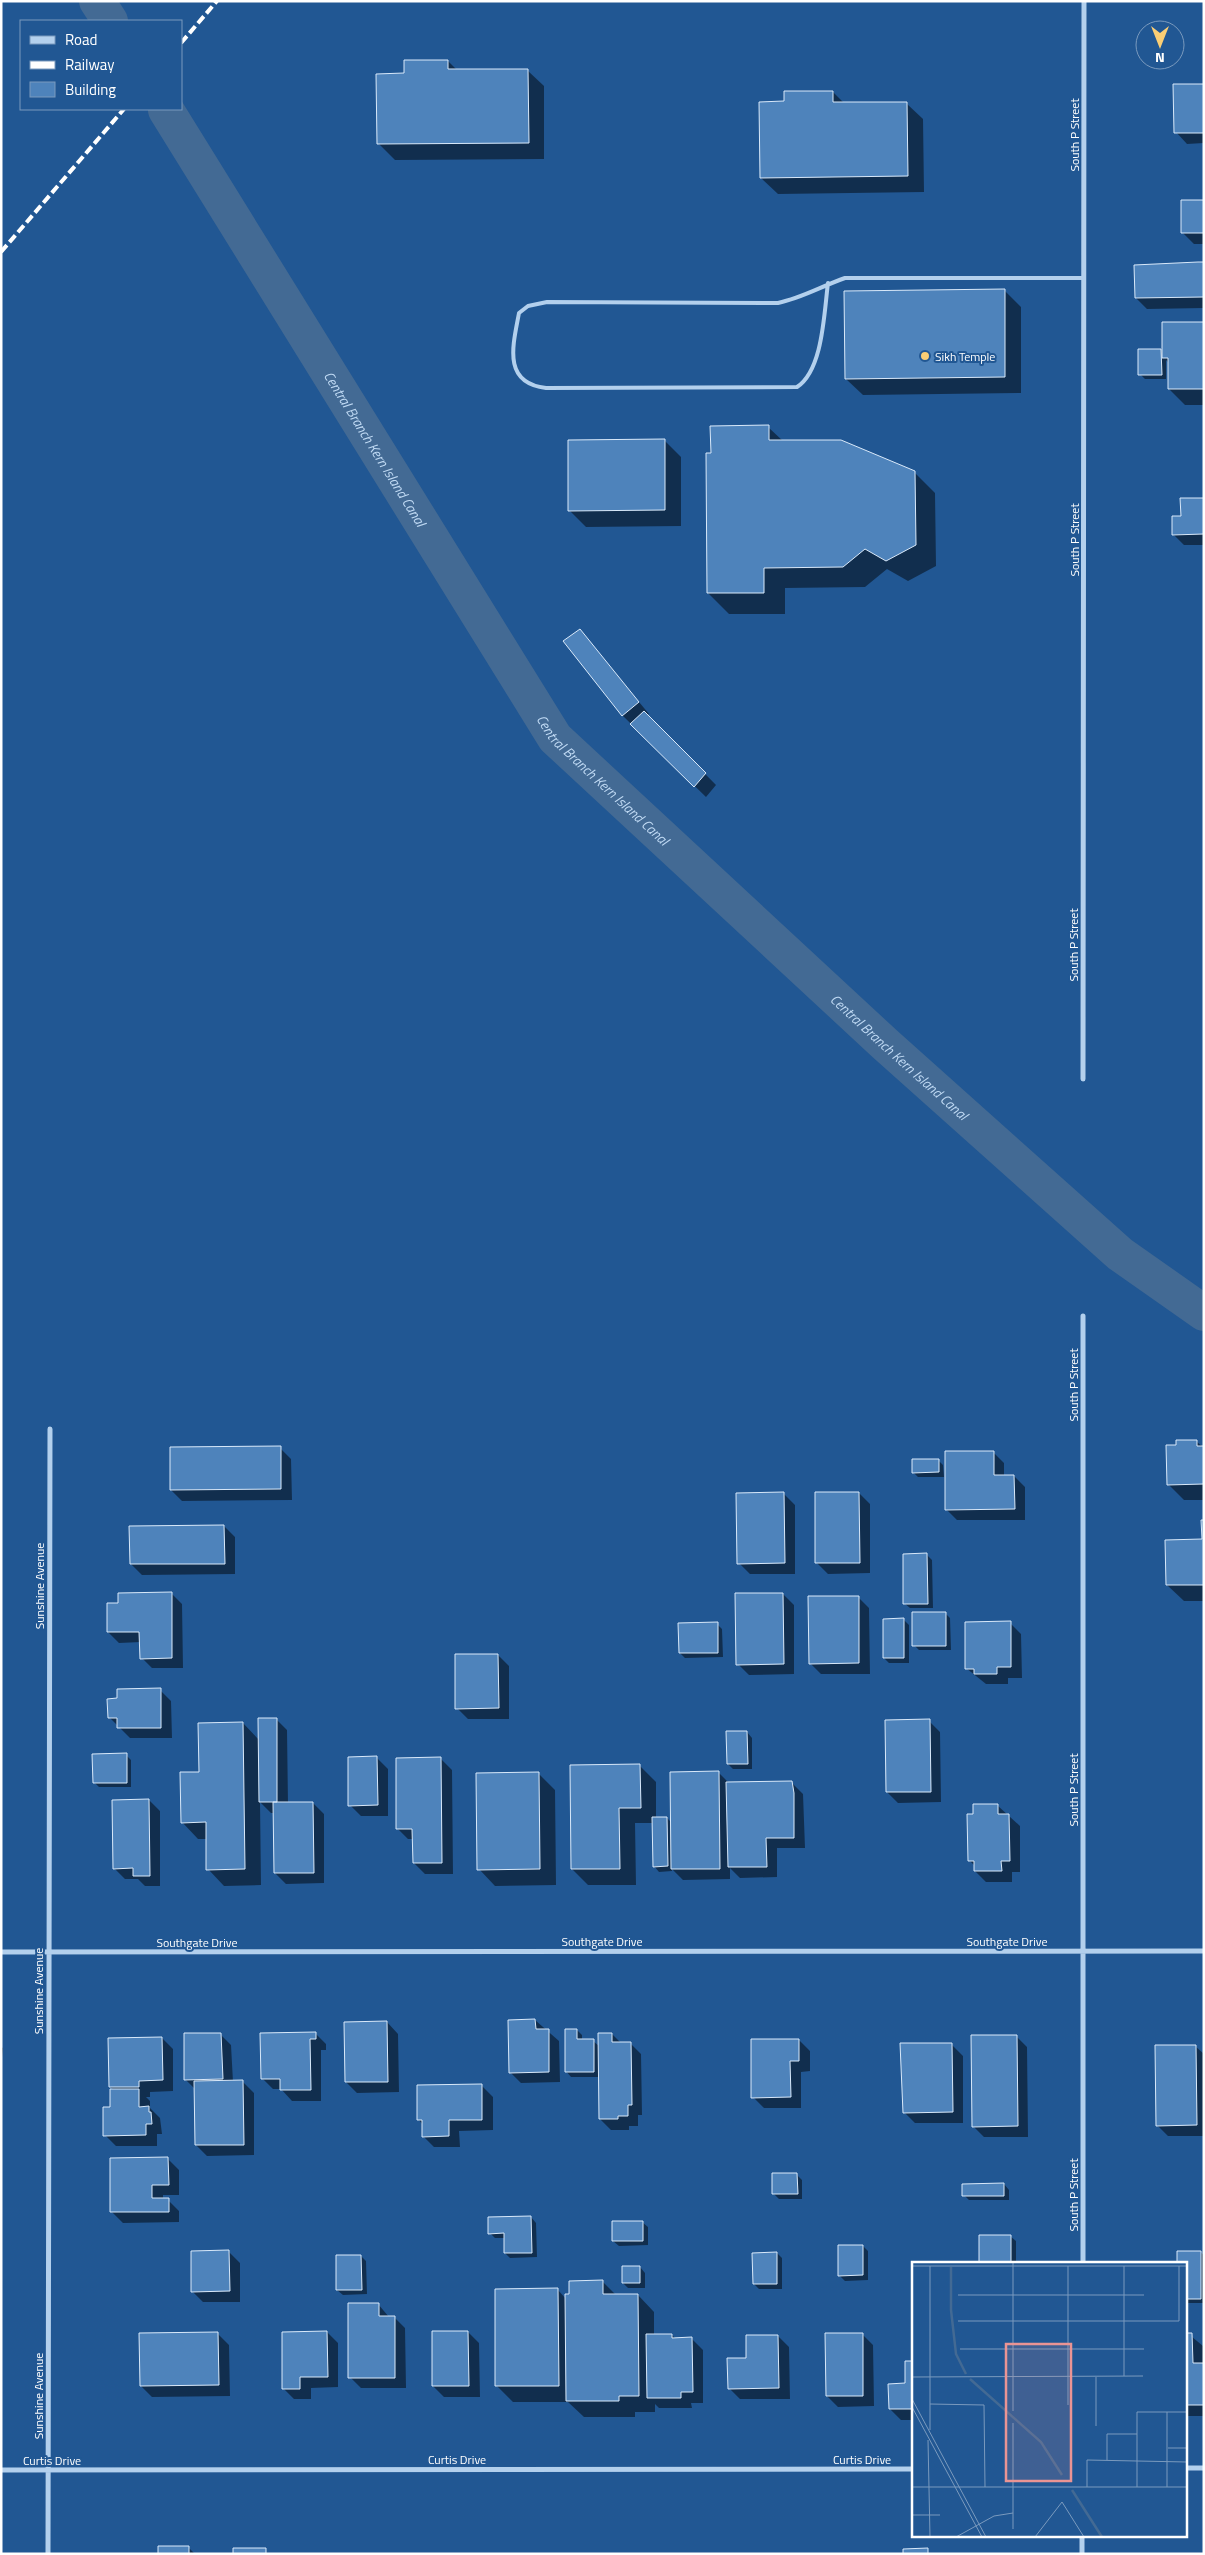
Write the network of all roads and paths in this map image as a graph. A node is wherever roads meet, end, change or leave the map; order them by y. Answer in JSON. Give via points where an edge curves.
{"nodes":[{"id":1,"x":1084,"y":1,"type":"edge"},
{"id":2,"x":1084,"y":278,"type":"junction"},
{"id":3,"x":828,"y":283,"type":"junction"},
{"id":4,"x":1083,"y":1079,"type":"dead end"},
{"id":5,"x":1083,"y":1316,"type":"dead end"},
{"id":6,"x":50,"y":1429,"type":"dead end"},
{"id":7,"x":1083,"y":1951,"type":"junction"},
{"id":8,"x":1204,"y":1951,"type":"edge"},
{"id":9,"x":1,"y":1952,"type":"edge"},
{"id":10,"x":48,"y":1952,"type":"junction"},
{"id":11,"x":1082,"y":2262,"type":"edge"},
{"id":12,"x":1188,"y":2468,"type":"edge"},
{"id":13,"x":1204,"y":2468,"type":"edge"},
{"id":14,"x":912,"y":2469,"type":"edge"},
{"id":15,"x":1,"y":2470,"type":"edge"},
{"id":16,"x":48,"y":2470,"type":"junction"},
{"id":17,"x":1082,"y":2538,"type":"edge"},
{"id":18,"x":48,"y":2554,"type":"edge"},
{"id":19,"x":1082,"y":2554,"type":"edge"}],
"edges":[{"from":1,"to":2,"type":"street","name":"South P Street"},
{"from":2,"to":3,"type":"lane","via":[[874,277],[845,278]]},
{"from":2,"to":4,"type":"street","name":"South P Street"},
{"from":3,"to":3,"type":"lane","via":[[796,299],[778,303],[547,302],[528,306],[519,313],[513,365],[519,377],[527,383],[546,388],[797,387],[810,374],[818,349]]},
{"from":5,"to":7,"type":"street","name":"South P Street"},
{"from":6,"to":10,"type":"street","name":"Sunshine Avenue"},
{"from":7,"to":8,"type":"street","name":"Southgate Drive"},
{"from":7,"to":10,"type":"street","name":"Southgate Drive"},
{"from":7,"to":11,"type":"street","name":"South P Street"},
{"from":9,"to":10,"type":"street","name":"Southgate Drive"},
{"from":10,"to":16,"type":"street","name":"Sunshine Avenue"},
{"from":12,"to":13,"type":"street"},
{"from":14,"to":16,"type":"street","name":"Curtis Drive"},
{"from":15,"to":16,"type":"street","name":"Curtis Drive"},
{"from":16,"to":18,"type":"street","name":"Sunshine Avenue"},
{"from":17,"to":19,"type":"street"}]}
